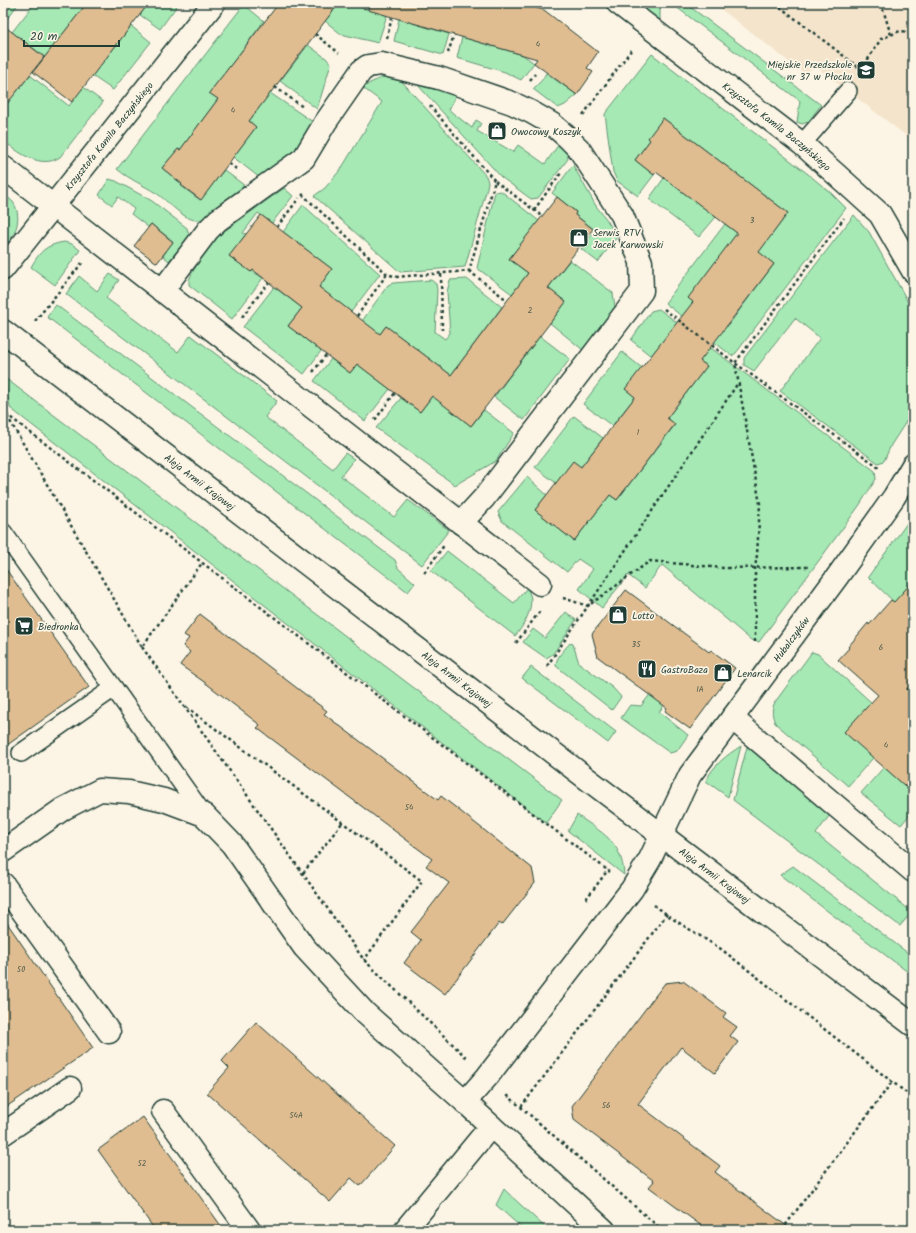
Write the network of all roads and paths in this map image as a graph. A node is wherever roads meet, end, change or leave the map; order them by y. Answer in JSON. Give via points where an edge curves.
{"nodes":[{"id":1,"x":214,"y":3,"type":"edge"},
{"id":2,"x":618,"y":3,"type":"edge"},
{"id":3,"x":775,"y":3,"type":"edge"},
{"id":4,"x":881,"y":3,"type":"edge"},
{"id":5,"x":649,"y":27,"type":"junction"},
{"id":6,"x":913,"y":32,"type":"edge"},
{"id":7,"x":891,"y":35,"type":"junction"},
{"id":8,"x":862,"y":70,"type":"junction"},
{"id":9,"x":275,"y":87,"type":"dead end"},
{"id":10,"x":848,"y":91,"type":"joint"},
{"id":11,"x":427,"y":102,"type":"dead end"},
{"id":12,"x":325,"y":123,"type":"junction"},
{"id":13,"x":567,"y":137,"type":"junction"},
{"id":14,"x":802,"y":144,"type":"junction"},
{"id":15,"x":3,"y":167,"type":"edge"},
{"id":16,"x":281,"y":175,"type":"junction"},
{"id":17,"x":560,"y":175,"type":"dead end"},
{"id":18,"x":495,"y":181,"type":"junction"},
{"id":19,"x":302,"y":194,"type":"junction"},
{"id":20,"x":861,"y":196,"type":"junction"},
{"id":21,"x":53,"y":207,"type":"junction"},
{"id":22,"x":534,"y":210,"type":"junction"},
{"id":23,"x":542,"y":216,"type":"dead end"},
{"id":24,"x":277,"y":227,"type":"dead end"},
{"id":25,"x":98,"y":242,"type":"junction"},
{"id":26,"x":3,"y":269,"type":"edge"},
{"id":27,"x":469,"y":271,"type":"junction"},
{"id":28,"x":913,"y":271,"type":"edge"},
{"id":29,"x":387,"y":274,"type":"junction"},
{"id":30,"x":441,"y":274,"type":"junction"},
{"id":31,"x":268,"y":282,"type":"dead end"},
{"id":32,"x":162,"y":291,"type":"junction"},
{"id":33,"x":642,"y":292,"type":"junction"},
{"id":34,"x":507,"y":300,"type":"dead end"},
{"id":35,"x":357,"y":316,"type":"dead end"},
{"id":36,"x":442,"y":330,"type":"dead end"},
{"id":37,"x":10,"y":337,"type":"edge"},
{"id":38,"x":225,"y":340,"type":"junction"},
{"id":39,"x":735,"y":362,"type":"junction"},
{"id":40,"x":738,"y":382,"type":"junction"},
{"id":41,"x":395,"y":393,"type":"dead end"},
{"id":42,"x":358,"y":443,"type":"junction"},
{"id":43,"x":913,"y":465,"type":"edge"},
{"id":44,"x":894,"y":497,"type":"junction"},
{"id":45,"x":461,"y":523,"type":"junction"},
{"id":46,"x":3,"y":532,"type":"edge"},
{"id":47,"x":202,"y":563,"type":"junction"},
{"id":48,"x":844,"y":567,"type":"junction"},
{"id":49,"x":755,"y":568,"type":"junction"},
{"id":50,"x":424,"y":573,"type":"dead end"},
{"id":51,"x":540,"y":584,"type":"dead end"},
{"id":52,"x":560,"y":596,"type":"dead end"},
{"id":53,"x":588,"y":606,"type":"junction"},
{"id":54,"x":142,"y":647,"type":"junction"},
{"id":55,"x":547,"y":666,"type":"dead end"},
{"id":56,"x":767,"y":672,"type":"junction"},
{"id":57,"x":114,"y":688,"type":"junction"},
{"id":58,"x":907,"y":688,"type":"dead end"},
{"id":59,"x":913,"y":694,"type":"edge"},
{"id":60,"x":183,"y":705,"type":"junction"},
{"id":61,"x":732,"y":718,"type":"junction"},
{"id":62,"x":21,"y":753,"type":"dead end"},
{"id":63,"x":204,"y":815,"type":"junction"},
{"id":64,"x":342,"y":823,"type":"junction"},
{"id":65,"x":661,"y":834,"type":"junction"},
{"id":66,"x":3,"y":851,"type":"edge"},
{"id":67,"x":913,"y":870,"type":"edge"},
{"id":68,"x":302,"y":873,"type":"junction"},
{"id":69,"x":3,"y":884,"type":"edge"},
{"id":70,"x":632,"y":889,"type":"junction"},
{"id":71,"x":667,"y":914,"type":"junction"},
{"id":72,"x":364,"y":960,"type":"junction"},
{"id":73,"x":913,"y":1025,"type":"edge"},
{"id":74,"x":109,"y":1032,"type":"dead end"},
{"id":75,"x":487,"y":1077,"type":"junction"},
{"id":76,"x":892,"y":1082,"type":"junction"},
{"id":77,"x":70,"y":1088,"type":"dead end"},
{"id":78,"x":913,"y":1098,"type":"edge"},
{"id":79,"x":465,"y":1102,"type":"junction"},
{"id":80,"x":521,"y":1107,"type":"junction"},
{"id":81,"x":163,"y":1111,"type":"dead end"},
{"id":82,"x":491,"y":1126,"type":"junction"},
{"id":83,"x":3,"y":1134,"type":"edge"},
{"id":84,"x":249,"y":1230,"type":"edge"},
{"id":85,"x":405,"y":1230,"type":"edge"},
{"id":86,"x":604,"y":1230,"type":"edge"},
{"id":87,"x":662,"y":1230,"type":"edge"},
{"id":88,"x":782,"y":1230,"type":"edge"}],
"edges":[{"from":1,"to":21,"type":"street","name":"Krzysztofa Kamila Baczyńskiego"},
{"from":2,"to":5,"type":"street","name":"Krzysztofa Kamila Baczyńskiego"},
{"from":3,"to":8,"type":"path"},
{"from":4,"to":7,"type":"path"},
{"from":5,"to":13,"type":"path"},
{"from":5,"to":14,"type":"street","name":"Krzysztofa Kamila Baczyńskiego"},
{"from":6,"to":7,"type":"path","via":[[900,31]]},
{"from":7,"to":8,"type":"path","via":[[881,38]]},
{"from":8,"to":10,"type":"path"},
{"from":9,"to":12,"type":"path"},
{"from":10,"to":14,"type":"lane"},
{"from":11,"to":18,"type":"path"},
{"from":12,"to":13,"type":"street","via":[[361,71],[368,66],[381,64],[440,78],[512,103],[552,124]]},
{"from":12,"to":16,"type":"street","via":[[304,158]]},
{"from":13,"to":33,"type":"street","via":[[580,149],[622,215],[641,262]]},
{"from":14,"to":20,"type":"street","name":"Krzysztofa Kamila Baczyńskiego"},
{"from":15,"to":21,"type":"street"},
{"from":16,"to":19,"type":"path"},
{"from":16,"to":32,"type":"street","via":[[229,211],[208,230]]},
{"from":17,"to":22,"type":"path"},
{"from":18,"to":22,"type":"path"},
{"from":18,"to":27,"type":"path"},
{"from":19,"to":24,"type":"path"},
{"from":19,"to":29,"type":"path"},
{"from":20,"to":28,"type":"street","name":"Krzysztofa Kamila Baczyńskiego","via":[[880,214]]},
{"from":20,"to":39,"type":"path"},
{"from":21,"to":25,"type":"street"},
{"from":21,"to":26,"type":"street","name":"Krzysztofa Kamila Baczyńskiego"},
{"from":22,"to":23,"type":"path"},
{"from":25,"to":32,"type":"street"},
{"from":25,"to":37,"type":"path"},
{"from":27,"to":30,"type":"path"},
{"from":27,"to":34,"type":"path"},
{"from":29,"to":30,"type":"path","via":[[397,277]]},
{"from":29,"to":35,"type":"path"},
{"from":30,"to":36,"type":"path"},
{"from":31,"to":38,"type":"path"},
{"from":32,"to":38,"type":"street"},
{"from":33,"to":39,"type":"path"},
{"from":33,"to":45,"type":"street","via":[[484,498]]},
{"from":37,"to":65,"type":"street","name":"Aleja Armii Krajowej"},
{"from":38,"to":42,"type":"street"},
{"from":39,"to":40,"type":"path"},
{"from":39,"to":44,"type":"path","via":[[877,466]]},
{"from":40,"to":49,"type":"path","via":[[760,504]]},
{"from":40,"to":53,"type":"path"},
{"from":41,"to":42,"type":"path"},
{"from":42,"to":45,"type":"street"},
{"from":43,"to":44,"type":"street","name":"Hubalczyków"},
{"from":44,"to":48,"type":"street","name":"Hubalczyków"},
{"from":45,"to":50,"type":"path"},
{"from":45,"to":51,"type":"street"},
{"from":46,"to":57,"type":"lane"},
{"from":47,"to":54,"type":"path"},
{"from":47,"to":54,"type":"path","via":[[6,414]]},
{"from":47,"to":70,"type":"path"},
{"from":48,"to":49,"type":"path"},
{"from":48,"to":56,"type":"street","name":"Hubalczyków"},
{"from":49,"to":53,"type":"path","via":[[722,568],[650,560]]},
{"from":49,"to":56,"type":"path","via":[[754,640]]},
{"from":52,"to":53,"type":"path"},
{"from":53,"to":55,"type":"path"},
{"from":54,"to":60,"type":"path"},
{"from":56,"to":61,"type":"street","name":"Hubalczyków"},
{"from":57,"to":62,"type":"lane"},
{"from":57,"to":63,"type":"lane"},
{"from":58,"to":59,"type":"path"},
{"from":60,"to":64,"type":"path"},
{"from":60,"to":68,"type":"path"},
{"from":61,"to":65,"type":"street","name":"Hubalczyków","via":[[690,775]]},
{"from":61,"to":67,"type":"street"},
{"from":63,"to":66,"type":"street","via":[[164,800],[129,792],[100,790],[63,809]]},
{"from":63,"to":79,"type":"street","via":[[232,844],[304,947],[365,1013]]},
{"from":64,"to":68,"type":"path"},
{"from":64,"to":72,"type":"path","via":[[422,881]]},
{"from":65,"to":70,"type":"street","name":"Hubalczyków","via":[[646,868]]},
{"from":65,"to":73,"type":"street","name":"Aleja Armii Krajowej"},
{"from":68,"to":72,"type":"path"},
{"from":69,"to":74,"type":"street"},
{"from":70,"to":71,"type":"path"},
{"from":70,"to":75,"type":"street","name":"Hubalczyków"},
{"from":71,"to":76,"type":"path","via":[[721,949]]},
{"from":71,"to":80,"type":"path"},
{"from":72,"to":75,"type":"path"},
{"from":75,"to":79,"type":"street","name":"Hubalczyków"},
{"from":75,"to":80,"type":"path"},
{"from":76,"to":78,"type":"path"},
{"from":76,"to":88,"type":"path"},
{"from":77,"to":83,"type":"street"},
{"from":79,"to":82,"type":"street"},
{"from":80,"to":87,"type":"path"},
{"from":81,"to":84,"type":"street"},
{"from":82,"to":85,"type":"street"},
{"from":82,"to":86,"type":"street"}]}
